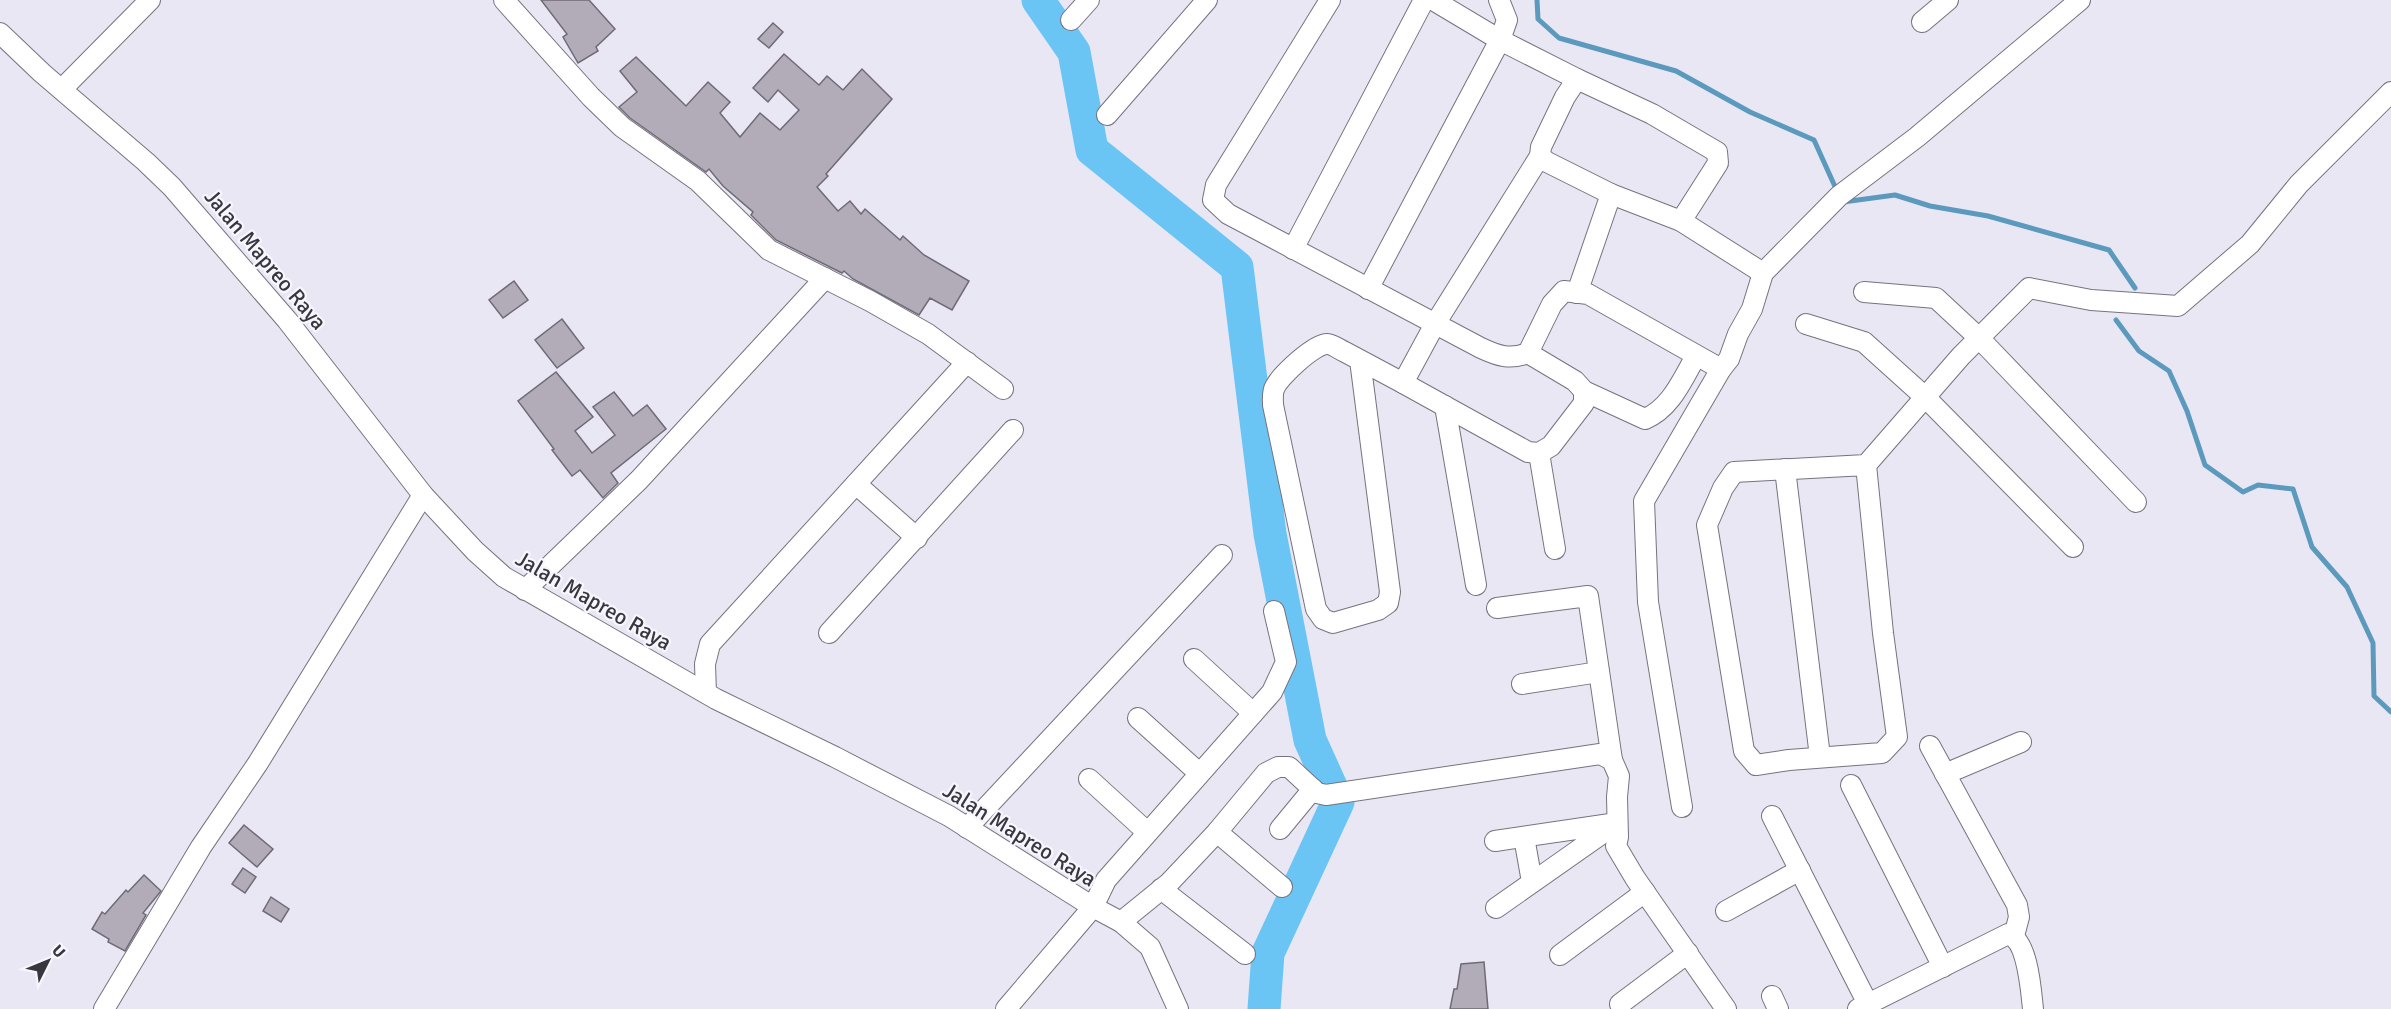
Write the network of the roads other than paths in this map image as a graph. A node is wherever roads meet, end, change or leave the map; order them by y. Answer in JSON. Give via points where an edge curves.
{"nodes":[{"id":1,"x":150,"y":0,"type":"edge"},
{"id":2,"x":504,"y":0,"type":"edge"},
{"id":3,"x":1089,"y":0,"type":"edge"},
{"id":4,"x":1207,"y":0,"type":"edge"},
{"id":5,"x":1330,"y":0,"type":"edge"},
{"id":6,"x":1424,"y":0,"type":"edge"},
{"id":7,"x":1433,"y":0,"type":"edge"},
{"id":8,"x":1499,"y":0,"type":"edge"},
{"id":9,"x":1948,"y":0,"type":"edge"},
{"id":10,"x":2080,"y":0,"type":"edge"},
{"id":11,"x":1071,"y":20,"type":"dead end"},
{"id":12,"x":1922,"y":22,"type":"dead end"},
{"id":13,"x":0,"y":33,"type":"edge"},
{"id":14,"x":1500,"y":40,"type":"junction"},
{"id":15,"x":1577,"y":79,"type":"junction"},
{"id":16,"x":62,"y":89,"type":"junction"},
{"id":17,"x":2391,"y":92,"type":"edge"},
{"id":18,"x":1107,"y":115,"type":"dead end"},
{"id":19,"x":1540,"y":156,"type":"junction"},
{"id":20,"x":1611,"y":194,"type":"junction"},
{"id":21,"x":1681,"y":221,"type":"junction"},
{"id":22,"x":1293,"y":249,"type":"junction"},
{"id":23,"x":1763,"y":273,"type":"junction"},
{"id":24,"x":825,"y":279,"type":"junction"},
{"id":25,"x":1368,"y":289,"type":"junction"},
{"id":26,"x":1577,"y":292,"type":"junction"},
{"id":27,"x":1864,"y":292,"type":"dead end"},
{"id":28,"x":1435,"y":324,"type":"junction"},
{"id":29,"x":1806,"y":324,"type":"dead end"},
{"id":30,"x":1979,"y":338,"type":"junction"},
{"id":31,"x":1528,"y":353,"type":"junction"},
{"id":32,"x":1696,"y":356,"type":"junction"},
{"id":33,"x":1360,"y":360,"type":"junction"},
{"id":34,"x":967,"y":362,"type":"junction"},
{"id":35,"x":1721,"y":369,"type":"junction"},
{"id":36,"x":1403,"y":383,"type":"junction"},
{"id":37,"x":1003,"y":389,"type":"dead end"},
{"id":38,"x":1584,"y":391,"type":"junction"},
{"id":39,"x":1925,"y":397,"type":"junction"},
{"id":40,"x":1445,"y":406,"type":"junction"},
{"id":41,"x":1013,"y":430,"type":"dead end"},
{"id":42,"x":1539,"y":453,"type":"junction"},
{"id":43,"x":1866,"y":465,"type":"junction"},
{"id":44,"x":1785,"y":469,"type":"junction"},
{"id":45,"x":856,"y":484,"type":"junction"},
{"id":46,"x":423,"y":495,"type":"junction"},
{"id":47,"x":2136,"y":502,"type":"dead end"},
{"id":48,"x":917,"y":538,"type":"junction"},
{"id":49,"x":2073,"y":547,"type":"dead end"},
{"id":50,"x":1556,"y":549,"type":"dead end"},
{"id":51,"x":1222,"y":555,"type":"dead end"},
{"id":52,"x":1476,"y":585,"type":"dead end"},
{"id":53,"x":525,"y":590,"type":"junction"},
{"id":54,"x":1497,"y":608,"type":"dead end"},
{"id":55,"x":1274,"y":611,"type":"dead end"},
{"id":56,"x":829,"y":633,"type":"dead end"},
{"id":57,"x":1194,"y":659,"type":"dead end"},
{"id":58,"x":1599,"y":672,"type":"junction"},
{"id":59,"x":1522,"y":684,"type":"dead end"},
{"id":60,"x":706,"y":693,"type":"junction"},
{"id":61,"x":1253,"y":713,"type":"junction"},
{"id":62,"x":1138,"y":717,"type":"dead end"},
{"id":63,"x":2021,"y":742,"type":"dead end"},
{"id":64,"x":1930,"y":747,"type":"dead end"},
{"id":65,"x":1820,"y":757,"type":"junction"},
{"id":66,"x":1612,"y":760,"type":"junction"},
{"id":67,"x":1199,"y":773,"type":"junction"},
{"id":68,"x":1945,"y":774,"type":"junction"},
{"id":69,"x":1089,"y":778,"type":"dead end"},
{"id":70,"x":1851,"y":785,"type":"dead end"},
{"id":71,"x":1313,"y":789,"type":"junction"},
{"id":72,"x":1682,"y":807,"type":"dead end"},
{"id":73,"x":1772,"y":816,"type":"dead end"},
{"id":74,"x":1617,"y":823,"type":"junction"},
{"id":75,"x":967,"y":828,"type":"junction"},
{"id":76,"x":1280,"y":829,"type":"dead end"},
{"id":77,"x":1147,"y":832,"type":"junction"},
{"id":78,"x":1217,"y":832,"type":"junction"},
{"id":79,"x":1524,"y":837,"type":"junction"},
{"id":80,"x":1495,"y":841,"type":"dead end"},
{"id":81,"x":1800,"y":870,"type":"junction"},
{"id":82,"x":1532,"y":882,"type":"junction"},
{"id":83,"x":1282,"y":886,"type":"dead end"},
{"id":84,"x":1161,"y":889,"type":"junction"},
{"id":85,"x":1645,"y":892,"type":"junction"},
{"id":86,"x":1093,"y":907,"type":"junction"},
{"id":87,"x":1496,"y":908,"type":"dead end"},
{"id":88,"x":1726,"y":911,"type":"dead end"},
{"id":89,"x":1121,"y":922,"type":"junction"},
{"id":90,"x":2014,"y":936,"type":"junction"},
{"id":91,"x":1688,"y":953,"type":"junction"},
{"id":92,"x":1245,"y":954,"type":"dead end"},
{"id":93,"x":1560,"y":955,"type":"dead end"},
{"id":94,"x":1943,"y":967,"type":"junction"},
{"id":95,"x":1620,"y":1004,"type":"dead end"},
{"id":96,"x":1863,"y":1007,"type":"edge"},
{"id":97,"x":104,"y":1009,"type":"edge"},
{"id":98,"x":1006,"y":1009,"type":"edge"},
{"id":99,"x":1178,"y":1009,"type":"edge"},
{"id":100,"x":1726,"y":1009,"type":"edge"},
{"id":101,"x":2033,"y":1009,"type":"edge"}],
"edges":[{"from":1,"to":16,"type":"street"},
{"from":2,"to":24,"type":"street","via":[[622,127],[711,192],[769,250]]},
{"from":3,"to":11,"type":"street"},
{"from":4,"to":18,"type":"street"},
{"from":5,"to":22,"type":"street","via":[[1216,185],[1214,200],[1228,214]]},
{"from":6,"to":22,"type":"street"},
{"from":7,"to":14,"type":"street"},
{"from":8,"to":14,"type":"street","via":[[1507,20]]},
{"from":9,"to":12,"type":"street"},
{"from":10,"to":23,"type":"street","via":[[1917,137],[1839,196]]},
{"from":13,"to":16,"type":"street","name":"Jalan Mapreo Raya"},
{"from":14,"to":15,"type":"street"},
{"from":14,"to":25,"type":"street"},
{"from":15,"to":19,"type":"street","via":[[1565,97]]},
{"from":15,"to":21,"type":"street","via":[[1652,114],[1717,152],[1718,163]]},
{"from":16,"to":46,"type":"street","name":"Jalan Mapreo Raya","via":[[146,162],[202,221],[332,376]]},
{"from":17,"to":30,"type":"street","via":[[2300,184],[2250,244],[2178,306],[2091,300],[2029,288]]},
{"from":19,"to":20,"type":"street"},
{"from":19,"to":28,"type":"street"},
{"from":20,"to":21,"type":"street"},
{"from":20,"to":26,"type":"street"},
{"from":21,"to":23,"type":"street"},
{"from":22,"to":25,"type":"street"},
{"from":23,"to":35,"type":"street","via":[[1752,309]]},
{"from":24,"to":34,"type":"street","via":[[928,334]]},
{"from":24,"to":53,"type":"street","via":[[639,480]]},
{"from":25,"to":28,"type":"street"},
{"from":26,"to":31,"type":"street","via":[[1564,291],[1552,304]]},
{"from":26,"to":32,"type":"street","via":[[1588,294]]},
{"from":27,"to":30,"type":"street","via":[[1936,298]]},
{"from":28,"to":31,"type":"street","via":[[1503,357]]},
{"from":28,"to":36,"type":"street"},
{"from":29,"to":39,"type":"street","via":[[1864,342]]},
{"from":30,"to":39,"type":"street"},
{"from":30,"to":47,"type":"street"},
{"from":31,"to":38,"type":"street","via":[[1575,381]]},
{"from":32,"to":35,"type":"street"},
{"from":32,"to":38,"type":"street","via":[[1668,403],[1657,414],[1644,419]]},
{"from":33,"to":33,"type":"street","via":[[1390,592],[1388,603],[1378,610],[1333,623],[1323,619],[1316,609],[1273,405],[1273,389],[1295,364],[1321,345],[1329,344]]},
{"from":33,"to":36,"type":"street"},
{"from":34,"to":37,"type":"street"},
{"from":34,"to":45,"type":"street"},
{"from":35,"to":72,"type":"street","via":[[1644,501],[1648,602]]},
{"from":36,"to":40,"type":"street"},
{"from":38,"to":42,"type":"street","via":[[1584,403],[1551,446]]},
{"from":39,"to":43,"type":"street"},
{"from":39,"to":49,"type":"street"},
{"from":40,"to":42,"type":"street","via":[[1528,452]]},
{"from":40,"to":52,"type":"street"},
{"from":41,"to":48,"type":"street"},
{"from":42,"to":50,"type":"street"},
{"from":43,"to":44,"type":"street"},
{"from":43,"to":65,"type":"street","via":[[1898,737],[1882,753]]},
{"from":44,"to":65,"type":"street"},
{"from":44,"to":65,"type":"street","via":[[1734,472],[1707,525],[1744,751],[1756,765]]},
{"from":45,"to":48,"type":"street"},
{"from":45,"to":60,"type":"street","via":[[710,644],[705,664]]},
{"from":46,"to":53,"type":"street","name":"Jalan Mapreo Raya","via":[[489,564]]},
{"from":46,"to":97,"type":"street","via":[[264,753],[201,847]]},
{"from":48,"to":56,"type":"street"},
{"from":51,"to":75,"type":"street"},
{"from":53,"to":60,"type":"street","name":"Jalan Mapreo Raya"},
{"from":54,"to":58,"type":"street","via":[[1588,596]]},
{"from":55,"to":61,"type":"street","via":[[1286,662],[1272,692]]},
{"from":57,"to":61,"type":"street"},
{"from":58,"to":59,"type":"street"},
{"from":58,"to":66,"type":"street"},
{"from":60,"to":75,"type":"street","name":"Jalan Mapreo Raya","via":[[872,775]]},
{"from":61,"to":67,"type":"street"},
{"from":62,"to":67,"type":"street"},
{"from":63,"to":68,"type":"street"},
{"from":64,"to":68,"type":"street"},
{"from":66,"to":71,"type":"street","via":[[1600,754],[1326,795]]},
{"from":66,"to":74,"type":"street","via":[[1619,776]]},
{"from":67,"to":77,"type":"street"},
{"from":68,"to":90,"type":"street","via":[[2017,905],[2019,917]]},
{"from":69,"to":77,"type":"street"},
{"from":70,"to":94,"type":"street"},
{"from":71,"to":76,"type":"street"},
{"from":71,"to":78,"type":"street","via":[[1289,767],[1278,767],[1266,773]]},
{"from":73,"to":81,"type":"street"},
{"from":74,"to":79,"type":"street"},
{"from":74,"to":82,"type":"street"},
{"from":74,"to":85,"type":"street","via":[[1616,846]]},
{"from":75,"to":86,"type":"street","name":"Jalan Mapreo Raya"},
{"from":77,"to":86,"type":"street","via":[[1106,880]]},
{"from":78,"to":83,"type":"street"},
{"from":78,"to":84,"type":"street"},
{"from":79,"to":80,"type":"street"},
{"from":79,"to":82,"type":"street"},
{"from":81,"to":88,"type":"street"},
{"from":81,"to":96,"type":"street"},
{"from":82,"to":87,"type":"street"},
{"from":84,"to":89,"type":"street"},
{"from":84,"to":92,"type":"street"},
{"from":85,"to":91,"type":"street"},
{"from":85,"to":93,"type":"street"},
{"from":86,"to":89,"type":"street","name":"Jalan Mapreo Raya"},
{"from":86,"to":98,"type":"street"},
{"from":89,"to":99,"type":"street","name":"Jalan Mapreo Raya","via":[[1150,947]]},
{"from":90,"to":94,"type":"street","via":[[2001,937]]},
{"from":90,"to":101,"type":"street","via":[[2023,953]]},
{"from":91,"to":95,"type":"street"},
{"from":91,"to":100,"type":"street"},
{"from":94,"to":96,"type":"street"}]}
